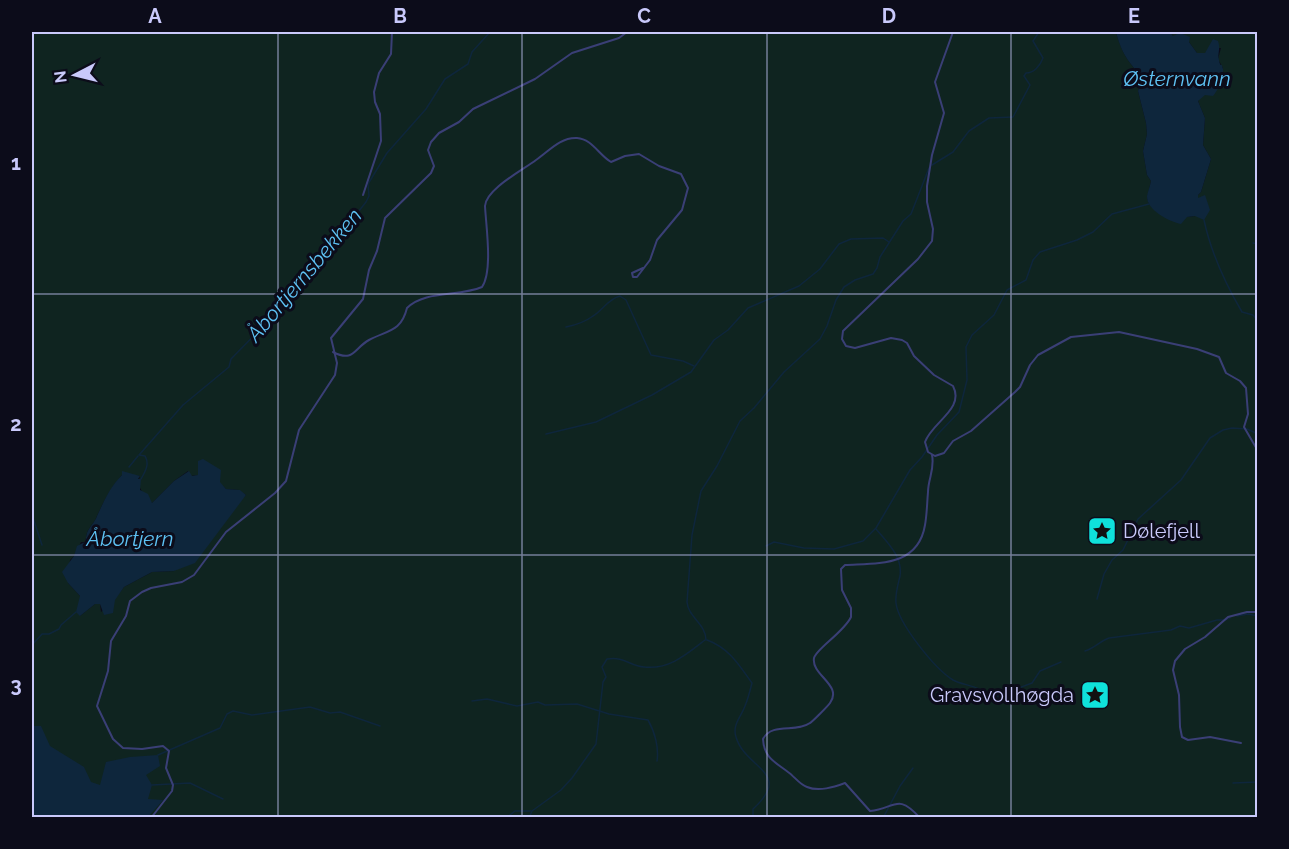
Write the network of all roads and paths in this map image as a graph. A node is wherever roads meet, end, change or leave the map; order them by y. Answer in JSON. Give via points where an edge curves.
{"nodes":[{"id":1,"x":392,"y":32,"type":"edge"},
{"id":2,"x":504,"y":32,"type":"edge"},
{"id":3,"x":627,"y":32,"type":"edge"},
{"id":4,"x":953,"y":32,"type":"edge"},
{"id":5,"x":495,"y":33,"type":"dead end"},
{"id":6,"x":363,"y":195,"type":"dead end"},
{"id":7,"x":643,"y":268,"type":"dead end"},
{"id":8,"x":333,"y":352,"type":"junction"},
{"id":9,"x":1257,"y":451,"type":"edge"},
{"id":10,"x":932,"y":455,"type":"junction"},
{"id":11,"x":1257,"y":612,"type":"edge"},
{"id":12,"x":1241,"y":742,"type":"dead end"},
{"id":13,"x":151,"y":818,"type":"edge"},
{"id":14,"x":920,"y":818,"type":"edge"}],
"edges":[{"from":1,"to":6,"type":"street","via":[[391,54],[379,73],[374,92],[381,141]]},
{"from":2,"to":5,"type":"street"},
{"from":3,"to":8,"type":"street","via":[[562,58],[535,79],[473,109],[439,133],[428,147],[434,166],[431,173],[385,218],[363,299],[330,338]]},
{"from":4,"to":10,"type":"street","via":[[935,82],[944,113],[927,186],[932,240],[923,254],[842,336],[851,348],[891,338],[902,340],[934,375],[953,386],[954,405],[925,442]]},
{"from":7,"to":8,"type":"street","via":[[657,240],[682,210],[688,193],[686,182],[681,174],[639,154],[611,162],[584,140],[567,140],[513,175],[486,199],[486,279],[482,287],[423,298],[407,308],[400,324],[369,340],[354,354]]},
{"from":8,"to":13,"type":"street","via":[[335,375],[299,430],[281,488],[226,532],[194,575],[134,597],[111,640],[108,671],[97,706],[110,734],[123,748],[163,746],[169,751],[166,768],[172,791]]},
{"from":9,"to":10,"type":"street","via":[[1244,428],[1248,414],[1246,388],[1226,373],[1220,357],[1113,332],[1071,337],[1043,351],[1033,360],[1015,392],[971,431],[952,441],[944,453]]},
{"from":10,"to":14,"type":"street","via":[[925,525],[916,546],[898,560],[841,569],[842,590],[851,617],[835,638],[816,653],[813,662],[828,681],[830,702],[808,724],[770,731],[763,739],[772,763],[807,788],[831,788],[845,783],[870,811],[902,804]]},
{"from":11,"to":12,"type":"street","via":[[1228,617],[1185,649],[1173,666],[1182,736],[1192,741],[1210,737]]}]}
